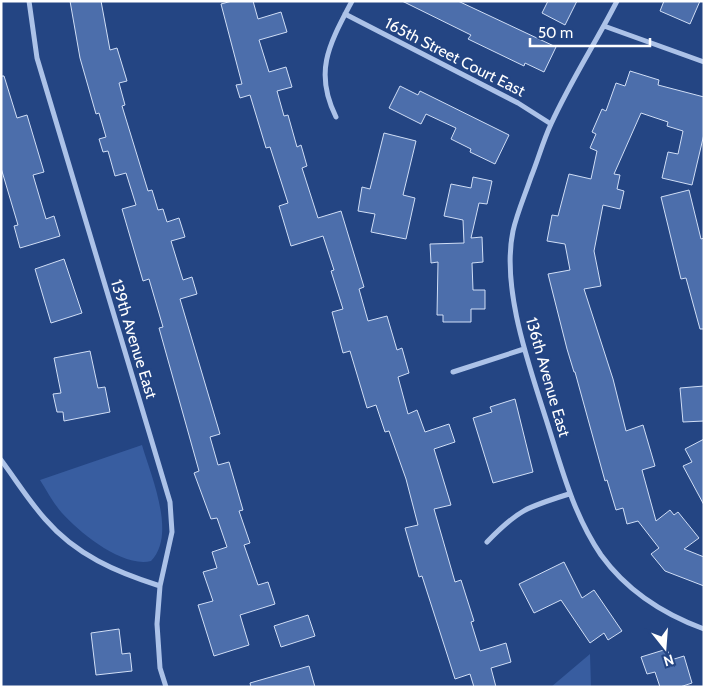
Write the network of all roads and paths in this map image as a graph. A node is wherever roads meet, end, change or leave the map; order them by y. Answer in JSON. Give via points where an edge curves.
{"nodes":[{"id":1,"x":29,"y":1,"type":"edge"},
{"id":2,"x":352,"y":1,"type":"edge"},
{"id":3,"x":617,"y":1,"type":"edge"},
{"id":4,"x":345,"y":14,"type":"junction"},
{"id":5,"x":604,"y":26,"type":"junction"},
{"id":6,"x":704,"y":62,"type":"edge"},
{"id":7,"x":336,"y":117,"type":"dead end"},
{"id":8,"x":551,"y":124,"type":"junction"},
{"id":9,"x":524,"y":349,"type":"junction"},
{"id":10,"x":453,"y":372,"type":"dead end"},
{"id":11,"x":1,"y":460,"type":"edge"},
{"id":12,"x":569,"y":494,"type":"junction"},
{"id":13,"x":487,"y":542,"type":"dead end"},
{"id":14,"x":160,"y":586,"type":"junction"},
{"id":15,"x":704,"y":629,"type":"edge"},
{"id":16,"x":166,"y":687,"type":"edge"}],
"edges":[{"from":1,"to":14,"type":"street","name":"139th Avenue East","via":[[37,58],[170,502],[172,532]]},
{"from":2,"to":4,"type":"street"},
{"from":3,"to":5,"type":"street","name":"136th Avenue East"},
{"from":4,"to":7,"type":"street","via":[[326,56],[324,80]]},
{"from":4,"to":8,"type":"street","name":"165th Street Court East","via":[[518,102]]},
{"from":5,"to":6,"type":"street"},
{"from":5,"to":8,"type":"street","name":"136th Avenue East"},
{"from":8,"to":9,"type":"street","name":"136th Avenue East","via":[[513,233],[512,287]]},
{"from":9,"to":10,"type":"street"},
{"from":9,"to":12,"type":"street","name":"136th Avenue East"},
{"from":11,"to":14,"type":"street","via":[[45,519],[77,548],[122,574]]},
{"from":12,"to":13,"type":"street","via":[[528,506],[510,518]]},
{"from":12,"to":15,"type":"street","name":"136th Avenue East","via":[[586,530],[620,578],[659,609]]},
{"from":14,"to":16,"type":"street","name":"139th Avenue East","via":[[157,645]]}]}
